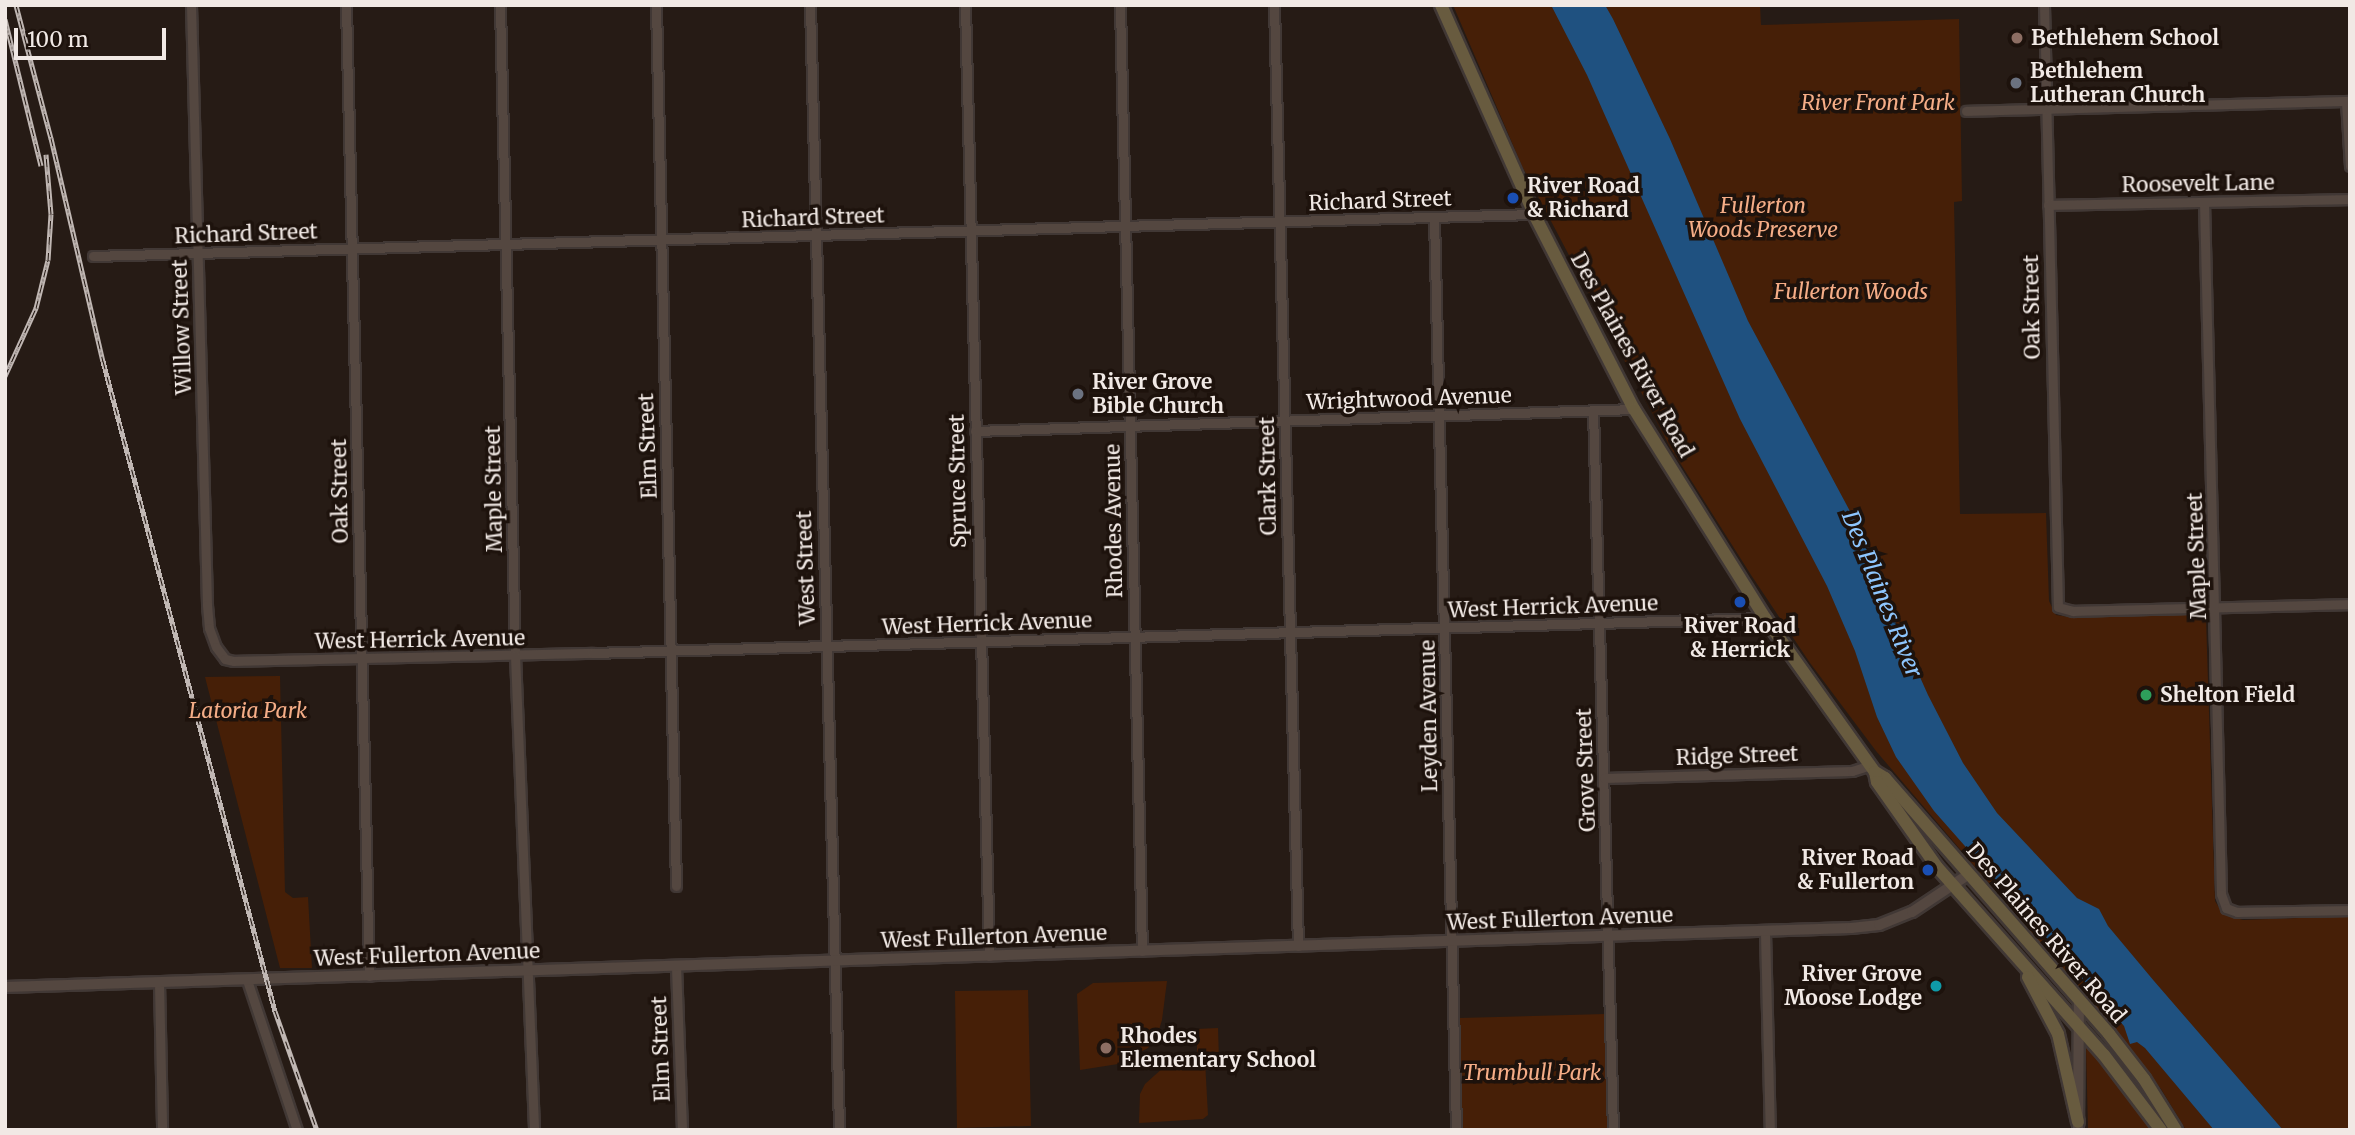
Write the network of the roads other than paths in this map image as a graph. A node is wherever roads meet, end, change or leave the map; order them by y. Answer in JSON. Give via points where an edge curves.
{"nodes":[{"id":1,"x":191,"y":5,"type":"edge"},
{"id":2,"x":346,"y":5,"type":"edge"},
{"id":3,"x":500,"y":5,"type":"edge"},
{"id":4,"x":656,"y":5,"type":"edge"},
{"id":5,"x":810,"y":5,"type":"edge"},
{"id":6,"x":965,"y":5,"type":"edge"},
{"id":7,"x":1120,"y":5,"type":"edge"},
{"id":8,"x":1274,"y":5,"type":"edge"},
{"id":9,"x":1441,"y":5,"type":"edge"},
{"id":10,"x":2044,"y":5,"type":"edge"},
{"id":11,"x":2348,"y":101,"type":"edge"},
{"id":12,"x":2046,"y":110,"type":"junction"},
{"id":13,"x":1966,"y":111,"type":"dead end"},
{"id":14,"x":2350,"y":166,"type":"edge"},
{"id":15,"x":2350,"y":199,"type":"edge"},
{"id":16,"x":2204,"y":202,"type":"junction"},
{"id":17,"x":2048,"y":205,"type":"junction"},
{"id":18,"x":1534,"y":214,"type":"junction"},
{"id":19,"x":1434,"y":217,"type":"junction"},
{"id":20,"x":1279,"y":222,"type":"junction"},
{"id":21,"x":1126,"y":226,"type":"junction"},
{"id":22,"x":970,"y":231,"type":"junction"},
{"id":23,"x":814,"y":235,"type":"junction"},
{"id":24,"x":660,"y":240,"type":"junction"},
{"id":25,"x":505,"y":244,"type":"junction"},
{"id":26,"x":352,"y":248,"type":"junction"},
{"id":27,"x":197,"y":253,"type":"junction"},
{"id":28,"x":93,"y":256,"type":"dead end"},
{"id":29,"x":1634,"y":409,"type":"junction"},
{"id":30,"x":1593,"y":410,"type":"junction"},
{"id":31,"x":1438,"y":415,"type":"junction"},
{"id":32,"x":1284,"y":420,"type":"junction"},
{"id":33,"x":1129,"y":426,"type":"junction"},
{"id":34,"x":975,"y":431,"type":"junction"},
{"id":35,"x":2350,"y":604,"type":"edge"},
{"id":36,"x":2216,"y":607,"type":"junction"},
{"id":37,"x":1765,"y":618,"type":"junction"},
{"id":38,"x":1599,"y":623,"type":"junction"},
{"id":39,"x":1444,"y":628,"type":"junction"},
{"id":40,"x":1289,"y":632,"type":"junction"},
{"id":41,"x":1135,"y":637,"type":"junction"},
{"id":42,"x":979,"y":642,"type":"junction"},
{"id":43,"x":825,"y":646,"type":"junction"},
{"id":44,"x":216,"y":647,"type":"joint"},
{"id":45,"x":671,"y":651,"type":"junction"},
{"id":46,"x":515,"y":655,"type":"junction"},
{"id":47,"x":362,"y":659,"type":"junction"},
{"id":48,"x":1872,"y":768,"type":"junction"},
{"id":49,"x":1604,"y":778,"type":"junction"},
{"id":50,"x":1969,"y":874,"type":"junction"},
{"id":51,"x":676,"y":886,"type":"dead end"},
{"id":52,"x":1952,"y":886,"type":"junction"},
{"id":53,"x":2350,"y":910,"type":"edge"},
{"id":54,"x":1765,"y":932,"type":"junction"},
{"id":55,"x":1608,"y":937,"type":"junction"},
{"id":56,"x":1451,"y":942,"type":"junction"},
{"id":57,"x":1298,"y":946,"type":"junction"},
{"id":58,"x":1142,"y":951,"type":"junction"},
{"id":59,"x":989,"y":956,"type":"junction"},
{"id":60,"x":2017,"y":959,"type":"junction"},
{"id":61,"x":834,"y":961,"type":"junction"},
{"id":62,"x":676,"y":966,"type":"junction"},
{"id":63,"x":526,"y":971,"type":"junction"},
{"id":64,"x":369,"y":976,"type":"junction"},
{"id":65,"x":247,"y":980,"type":"junction"},
{"id":66,"x":159,"y":982,"type":"junction"},
{"id":67,"x":5,"y":987,"type":"edge"},
{"id":68,"x":2079,"y":999,"type":"junction"},
{"id":69,"x":2079,"y":1027,"type":"junction"},
{"id":70,"x":2078,"y":1126,"type":"edge"},
{"id":71,"x":162,"y":1130,"type":"edge"},
{"id":72,"x":297,"y":1130,"type":"edge"},
{"id":73,"x":534,"y":1130,"type":"edge"},
{"id":74,"x":682,"y":1130,"type":"edge"},
{"id":75,"x":839,"y":1130,"type":"edge"},
{"id":76,"x":1456,"y":1130,"type":"edge"},
{"id":77,"x":1613,"y":1130,"type":"edge"},
{"id":78,"x":1770,"y":1130,"type":"edge"},
{"id":79,"x":2161,"y":1130,"type":"edge"},
{"id":80,"x":2176,"y":1130,"type":"edge"}],
"edges":[{"from":1,"to":27,"type":"street","name":"Willow Street"},
{"from":2,"to":26,"type":"street","name":"Oak Street"},
{"from":3,"to":25,"type":"street","name":"Maple Street"},
{"from":4,"to":24,"type":"street","name":"Elm Street"},
{"from":5,"to":23,"type":"street","name":"West Street"},
{"from":6,"to":22,"type":"street","name":"Spruce Street"},
{"from":7,"to":21,"type":"street","name":"Rhodes Avenue"},
{"from":8,"to":20,"type":"street","name":"Clark Street"},
{"from":9,"to":18,"type":"main road","name":"Des Plaines River Road"},
{"from":10,"to":12,"type":"street","name":"Oak Street"},
{"from":11,"to":12,"type":"street"},
{"from":11,"to":14,"type":"street"},
{"from":12,"to":13,"type":"street"},
{"from":12,"to":17,"type":"street","name":"Oak Street"},
{"from":15,"to":16,"type":"street","name":"Roosevelt Lane"},
{"from":16,"to":17,"type":"street","name":"Roosevelt Lane"},
{"from":16,"to":36,"type":"street","name":"Maple Street"},
{"from":17,"to":36,"type":"street","name":"Oak Street","via":[[2058,607],[2073,611]]},
{"from":18,"to":19,"type":"street","name":"Richard Street"},
{"from":18,"to":29,"type":"main road","name":"Des Plaines River Road"},
{"from":19,"to":20,"type":"street","name":"Richard Street"},
{"from":19,"to":31,"type":"street","name":"Leyden Avenue"},
{"from":20,"to":21,"type":"street","name":"Richard Street"},
{"from":20,"to":32,"type":"street","name":"Clark Street"},
{"from":21,"to":22,"type":"street","name":"Richard Street"},
{"from":21,"to":33,"type":"street","name":"Rhodes Avenue"},
{"from":22,"to":23,"type":"street","name":"Richard Street"},
{"from":22,"to":34,"type":"street","name":"Spruce Street"},
{"from":23,"to":24,"type":"street","name":"Richard Street"},
{"from":23,"to":43,"type":"street","name":"West Street"},
{"from":24,"to":25,"type":"street","name":"Richard Street"},
{"from":24,"to":45,"type":"street","name":"Elm Street"},
{"from":25,"to":26,"type":"street","name":"Richard Street"},
{"from":25,"to":46,"type":"street","name":"Maple Street"},
{"from":26,"to":27,"type":"street","name":"Richard Street"},
{"from":26,"to":47,"type":"street","name":"Oak Street"},
{"from":27,"to":28,"type":"street","name":"Richard Street"},
{"from":27,"to":44,"type":"street","name":"Willow Street","via":[[207,605]]},
{"from":29,"to":30,"type":"street","name":"Wrightwood Avenue"},
{"from":29,"to":37,"type":"main road","name":"Des Plaines River Road"},
{"from":30,"to":31,"type":"street","name":"Wrightwood Avenue"},
{"from":30,"to":38,"type":"street","name":"Grove Street"},
{"from":31,"to":32,"type":"street","name":"Wrightwood Avenue"},
{"from":31,"to":39,"type":"street","name":"Leyden Avenue"},
{"from":32,"to":33,"type":"street","name":"Wrightwood Avenue"},
{"from":32,"to":40,"type":"street","name":"Clark Street"},
{"from":33,"to":34,"type":"street","name":"Wrightwood Avenue"},
{"from":33,"to":41,"type":"street","name":"Rhodes Avenue"},
{"from":34,"to":42,"type":"street","name":"Spruce Street"},
{"from":35,"to":36,"type":"street"},
{"from":36,"to":53,"type":"street","name":"Maple Street","via":[[2221,894],[2226,908],[2237,912]]},
{"from":37,"to":38,"type":"street","name":"West Herrick Avenue"},
{"from":37,"to":48,"type":"main road","name":"Des Plaines River Road"},
{"from":38,"to":39,"type":"street","name":"West Herrick Avenue"},
{"from":38,"to":49,"type":"street","name":"Grove Street"},
{"from":39,"to":40,"type":"street","name":"West Herrick Avenue"},
{"from":39,"to":56,"type":"street","name":"Leyden Avenue"},
{"from":40,"to":41,"type":"street","name":"West Herrick Avenue"},
{"from":40,"to":57,"type":"street","name":"Clark Street"},
{"from":41,"to":42,"type":"street","name":"West Herrick Avenue"},
{"from":41,"to":58,"type":"street","name":"Rhodes Avenue"},
{"from":42,"to":43,"type":"street","name":"West Herrick Avenue"},
{"from":42,"to":59,"type":"street","name":"Spruce Street"},
{"from":43,"to":45,"type":"street","name":"West Herrick Avenue"},
{"from":43,"to":61,"type":"street","name":"West Street"},
{"from":44,"to":47,"type":"street","name":"West Herrick Avenue","via":[[225,659],[234,661]]},
{"from":45,"to":46,"type":"street","name":"West Herrick Avenue"},
{"from":45,"to":51,"type":"street","name":"Elm Street"},
{"from":46,"to":47,"type":"street","name":"West Herrick Avenue"},
{"from":46,"to":63,"type":"street","name":"Maple Street"},
{"from":47,"to":64,"type":"street","name":"Oak Street"},
{"from":48,"to":49,"type":"street","name":"Ridge Street"},
{"from":48,"to":50,"type":"main road","name":"Des Plaines River Road"},
{"from":48,"to":52,"type":"main road","name":"Des Plaines River Road","via":[[1877,782]]},
{"from":49,"to":55,"type":"street","name":"Grove Street"},
{"from":50,"to":52,"type":"street","name":"West Fullerton Avenue"},
{"from":50,"to":68,"type":"main road","name":"Des Plaines River Road"},
{"from":52,"to":54,"type":"street","name":"West Fullerton Avenue","via":[[1912,912],[1879,925]]},
{"from":52,"to":60,"type":"main road","name":"Des Plaines River Road"},
{"from":54,"to":55,"type":"street","name":"West Fullerton Avenue"},
{"from":54,"to":78,"type":"street"},
{"from":55,"to":56,"type":"street","name":"West Fullerton Avenue"},
{"from":55,"to":77,"type":"street","name":"Grove Street"},
{"from":56,"to":57,"type":"street","name":"West Fullerton Avenue"},
{"from":56,"to":76,"type":"street","name":"Leyden Avenue"},
{"from":57,"to":58,"type":"street","name":"West Fullerton Avenue"},
{"from":58,"to":59,"type":"street","name":"West Fullerton Avenue"},
{"from":59,"to":61,"type":"street","name":"West Fullerton Avenue"},
{"from":60,"to":69,"type":"main road","name":"Des Plaines River Road"},
{"from":60,"to":70,"type":"main road","via":[[2058,1034]]},
{"from":61,"to":62,"type":"street","name":"West Fullerton Avenue"},
{"from":61,"to":75,"type":"street","name":"West Street"},
{"from":62,"to":63,"type":"street","name":"West Fullerton Avenue"},
{"from":62,"to":74,"type":"street","name":"Elm Street"},
{"from":63,"to":64,"type":"street","name":"West Fullerton Avenue"},
{"from":63,"to":73,"type":"street","name":"Maple Street","via":[[531,990]]},
{"from":64,"to":65,"type":"street","name":"West Fullerton Avenue"},
{"from":65,"to":66,"type":"street","name":"West Fullerton Avenue"},
{"from":65,"to":72,"type":"street"},
{"from":66,"to":67,"type":"street","name":"West Fullerton Avenue"},
{"from":66,"to":71,"type":"street"},
{"from":68,"to":69,"type":"street"},
{"from":68,"to":80,"type":"main road","name":"Des Plaines River Road","via":[[2144,1079]]},
{"from":69,"to":70,"type":"street"},
{"from":69,"to":79,"type":"main road","name":"Des Plaines River Road"}]}
